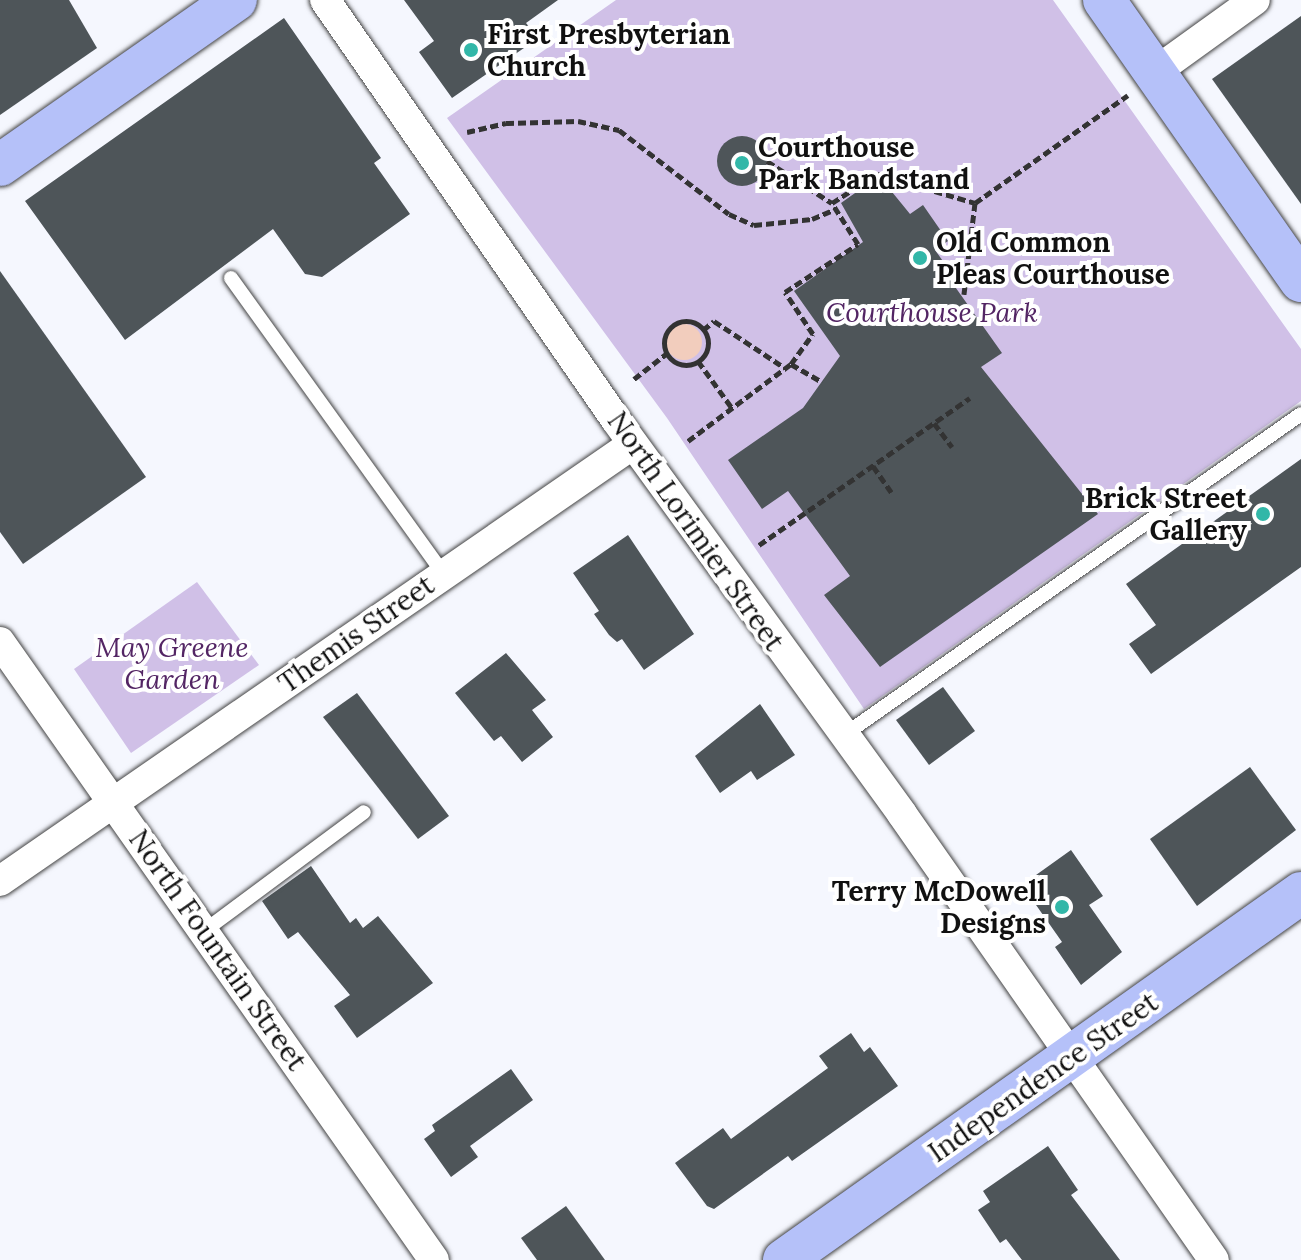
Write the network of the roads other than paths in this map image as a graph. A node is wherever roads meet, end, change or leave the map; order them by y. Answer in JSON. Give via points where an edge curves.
{"nodes":[{"id":1,"x":236,"y":0,"type":"edge"},
{"id":2,"x":325,"y":0,"type":"edge"},
{"id":3,"x":1104,"y":0,"type":"edge"},
{"id":4,"x":1255,"y":0,"type":"edge"},
{"id":5,"x":1142,"y":83,"type":"junction"},
{"id":6,"x":0,"y":165,"type":"edge"},
{"id":7,"x":231,"y":278,"type":"dead end"},
{"id":8,"x":1301,"y":281,"type":"edge"},
{"id":9,"x":1301,"y":414,"type":"edge"},
{"id":10,"x":633,"y":444,"type":"junction"},
{"id":11,"x":444,"y":574,"type":"junction"},
{"id":12,"x":0,"y":642,"type":"edge"},
{"id":13,"x":844,"y":735,"type":"junction"},
{"id":14,"x":115,"y":800,"type":"junction"},
{"id":15,"x":364,"y":812,"type":"dead end"},
{"id":16,"x":0,"y":881,"type":"edge"},
{"id":17,"x":1301,"y":893,"type":"edge"},
{"id":18,"x":204,"y":931,"type":"junction"},
{"id":19,"x":1073,"y":1057,"type":"junction"},
{"id":20,"x":434,"y":1260,"type":"edge"},
{"id":21,"x":784,"y":1260,"type":"edge"},
{"id":22,"x":1214,"y":1260,"type":"edge"}],
"edges":[{"from":1,"to":6,"type":"street"},
{"from":2,"to":10,"type":"street","name":"North Lorimier Street"},
{"from":3,"to":5,"type":"street"},
{"from":4,"to":5,"type":"street"},
{"from":5,"to":8,"type":"street"},
{"from":7,"to":11,"type":"lane"},
{"from":9,"to":13,"type":"lane"},
{"from":10,"to":11,"type":"street","name":"Themis Street"},
{"from":10,"to":13,"type":"street","name":"North Lorimier Street"},
{"from":11,"to":14,"type":"street","name":"Themis Street"},
{"from":12,"to":14,"type":"street","name":"North Fountain Street"},
{"from":13,"to":19,"type":"street","name":"North Lorimier Street"},
{"from":14,"to":16,"type":"street","name":"Themis Street"},
{"from":14,"to":18,"type":"street","name":"North Fountain Street"},
{"from":15,"to":18,"type":"lane"},
{"from":17,"to":19,"type":"street","name":"Independence Street"},
{"from":18,"to":20,"type":"street","name":"North Fountain Street"},
{"from":19,"to":21,"type":"street","name":"Independence Street"},
{"from":19,"to":22,"type":"street","name":"North Lorimier Street"}]}
